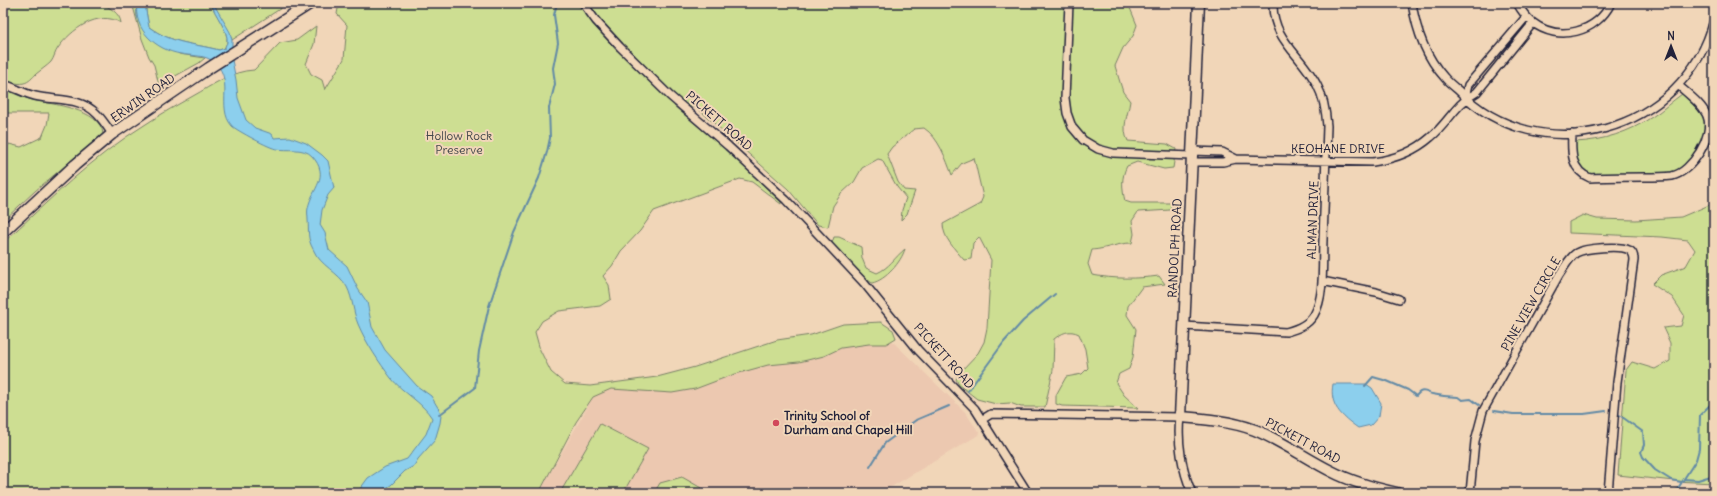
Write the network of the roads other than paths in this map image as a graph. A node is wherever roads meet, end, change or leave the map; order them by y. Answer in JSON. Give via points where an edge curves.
{"nodes":[{"id":1,"x":311,"y":3,"type":"edge"},
{"id":2,"x":583,"y":3,"type":"edge"},
{"id":3,"x":1070,"y":3,"type":"edge"},
{"id":4,"x":1199,"y":3,"type":"edge"},
{"id":5,"x":1273,"y":3,"type":"edge"},
{"id":6,"x":1412,"y":3,"type":"edge"},
{"id":7,"x":1517,"y":3,"type":"edge"},
{"id":8,"x":1612,"y":3,"type":"edge"},
{"id":9,"x":1526,"y":17,"type":"junction"},
{"id":10,"x":1714,"y":20,"type":"edge"},
{"id":11,"x":1533,"y":23,"type":"junction"},
{"id":12,"x":3,"y":84,"type":"edge"},
{"id":13,"x":1678,"y":85,"type":"junction"},
{"id":14,"x":1465,"y":98,"type":"junction"},
{"id":15,"x":112,"y":134,"type":"junction"},
{"id":16,"x":1572,"y":134,"type":"junction"},
{"id":17,"x":1192,"y":156,"type":"junction"},
{"id":18,"x":1236,"y":158,"type":"junction"},
{"id":19,"x":1326,"y":160,"type":"junction"},
{"id":20,"x":3,"y":232,"type":"edge"},
{"id":21,"x":1322,"y":281,"type":"junction"},
{"id":22,"x":1399,"y":299,"type":"dead end"},
{"id":23,"x":1184,"y":326,"type":"junction"},
{"id":24,"x":1180,"y":417,"type":"junction"},
{"id":25,"x":983,"y":419,"type":"junction"},
{"id":26,"x":1028,"y":493,"type":"edge"},
{"id":27,"x":1192,"y":493,"type":"edge"},
{"id":28,"x":1397,"y":493,"type":"edge"},
{"id":29,"x":1470,"y":493,"type":"edge"},
{"id":30,"x":1608,"y":493,"type":"edge"}],
"edges":[{"from":1,"to":15,"type":"street","name":"ERWIN ROAD"},
{"from":2,"to":25,"type":"street","name":"PICKETT ROAD","via":[[620,47],[670,96],[786,200],[864,283],[918,350]]},
{"from":3,"to":17,"type":"street","name":"KEOHANE DRIVE","via":[[1065,98],[1066,113],[1072,127],[1083,140],[1098,149],[1114,153]]},
{"from":4,"to":17,"type":"street","name":"RANDOLPH ROAD"},
{"from":5,"to":19,"type":"street","name":"ALMAN DRIVE","via":[[1279,34],[1309,72],[1321,92],[1326,118]]},
{"from":6,"to":14,"type":"street","via":[[1414,16],[1430,57],[1444,77]]},
{"from":7,"to":9,"type":"street"},
{"from":8,"to":11,"type":"street","via":[[1597,21],[1576,32],[1565,34],[1548,31]]},
{"from":9,"to":11,"type":"street"},
{"from":9,"to":14,"type":"street","name":"KEOHANE DRIVE","via":[[1468,85]]},
{"from":10,"to":13,"type":"street","via":[[1702,51],[1689,73]]},
{"from":11,"to":14,"type":"street","name":"KEOHANE DRIVE","via":[[1477,92]]},
{"from":12,"to":15,"type":"street","via":[[32,95],[80,103],[91,108]]},
{"from":13,"to":16,"type":"street","via":[[1657,104],[1620,125],[1599,131]]},
{"from":13,"to":16,"type":"street","via":[[1704,109],[1710,129],[1693,162],[1680,173],[1663,176],[1590,178],[1574,166]]},
{"from":14,"to":16,"type":"street","via":[[1506,124],[1544,134]]},
{"from":14,"to":19,"type":"street","name":"KEOHANE DRIVE","via":[[1432,137],[1410,152],[1392,160],[1373,162]]},
{"from":15,"to":20,"type":"street","name":"ERWIN ROAD","via":[[74,165]]},
{"from":17,"to":18,"type":"street","name":"KEOHANE DRIVE","via":[[1223,162]]},
{"from":17,"to":18,"type":"street","name":"KEOHANE DRIVE","via":[[1222,152]]},
{"from":17,"to":23,"type":"street","name":"RANDOLPH ROAD"},
{"from":18,"to":19,"type":"street","name":"KEOHANE DRIVE"},
{"from":19,"to":21,"type":"street","name":"ALMAN DRIVE"},
{"from":21,"to":22,"type":"street"},
{"from":21,"to":23,"type":"street","name":"ALMAN DRIVE","via":[[1319,304],[1313,317],[1295,330],[1274,332]]},
{"from":23,"to":24,"type":"street","name":"RANDOLPH ROAD"},
{"from":24,"to":25,"type":"street","name":"PICKETT ROAD","via":[[991,414]]},
{"from":24,"to":27,"type":"street","name":"RANDOLPH ROAD","via":[[1181,455]]},
{"from":24,"to":28,"type":"street","name":"PICKETT ROAD","via":[[1218,421],[1255,430],[1340,475],[1370,487]]},
{"from":25,"to":26,"type":"street"},
{"from":29,"to":30,"type":"street","name":"PINE VIEW CIRCLE","via":[[1476,435],[1483,411],[1559,275],[1577,253],[1623,248],[1630,250],[1634,260],[1618,374]]}]}
